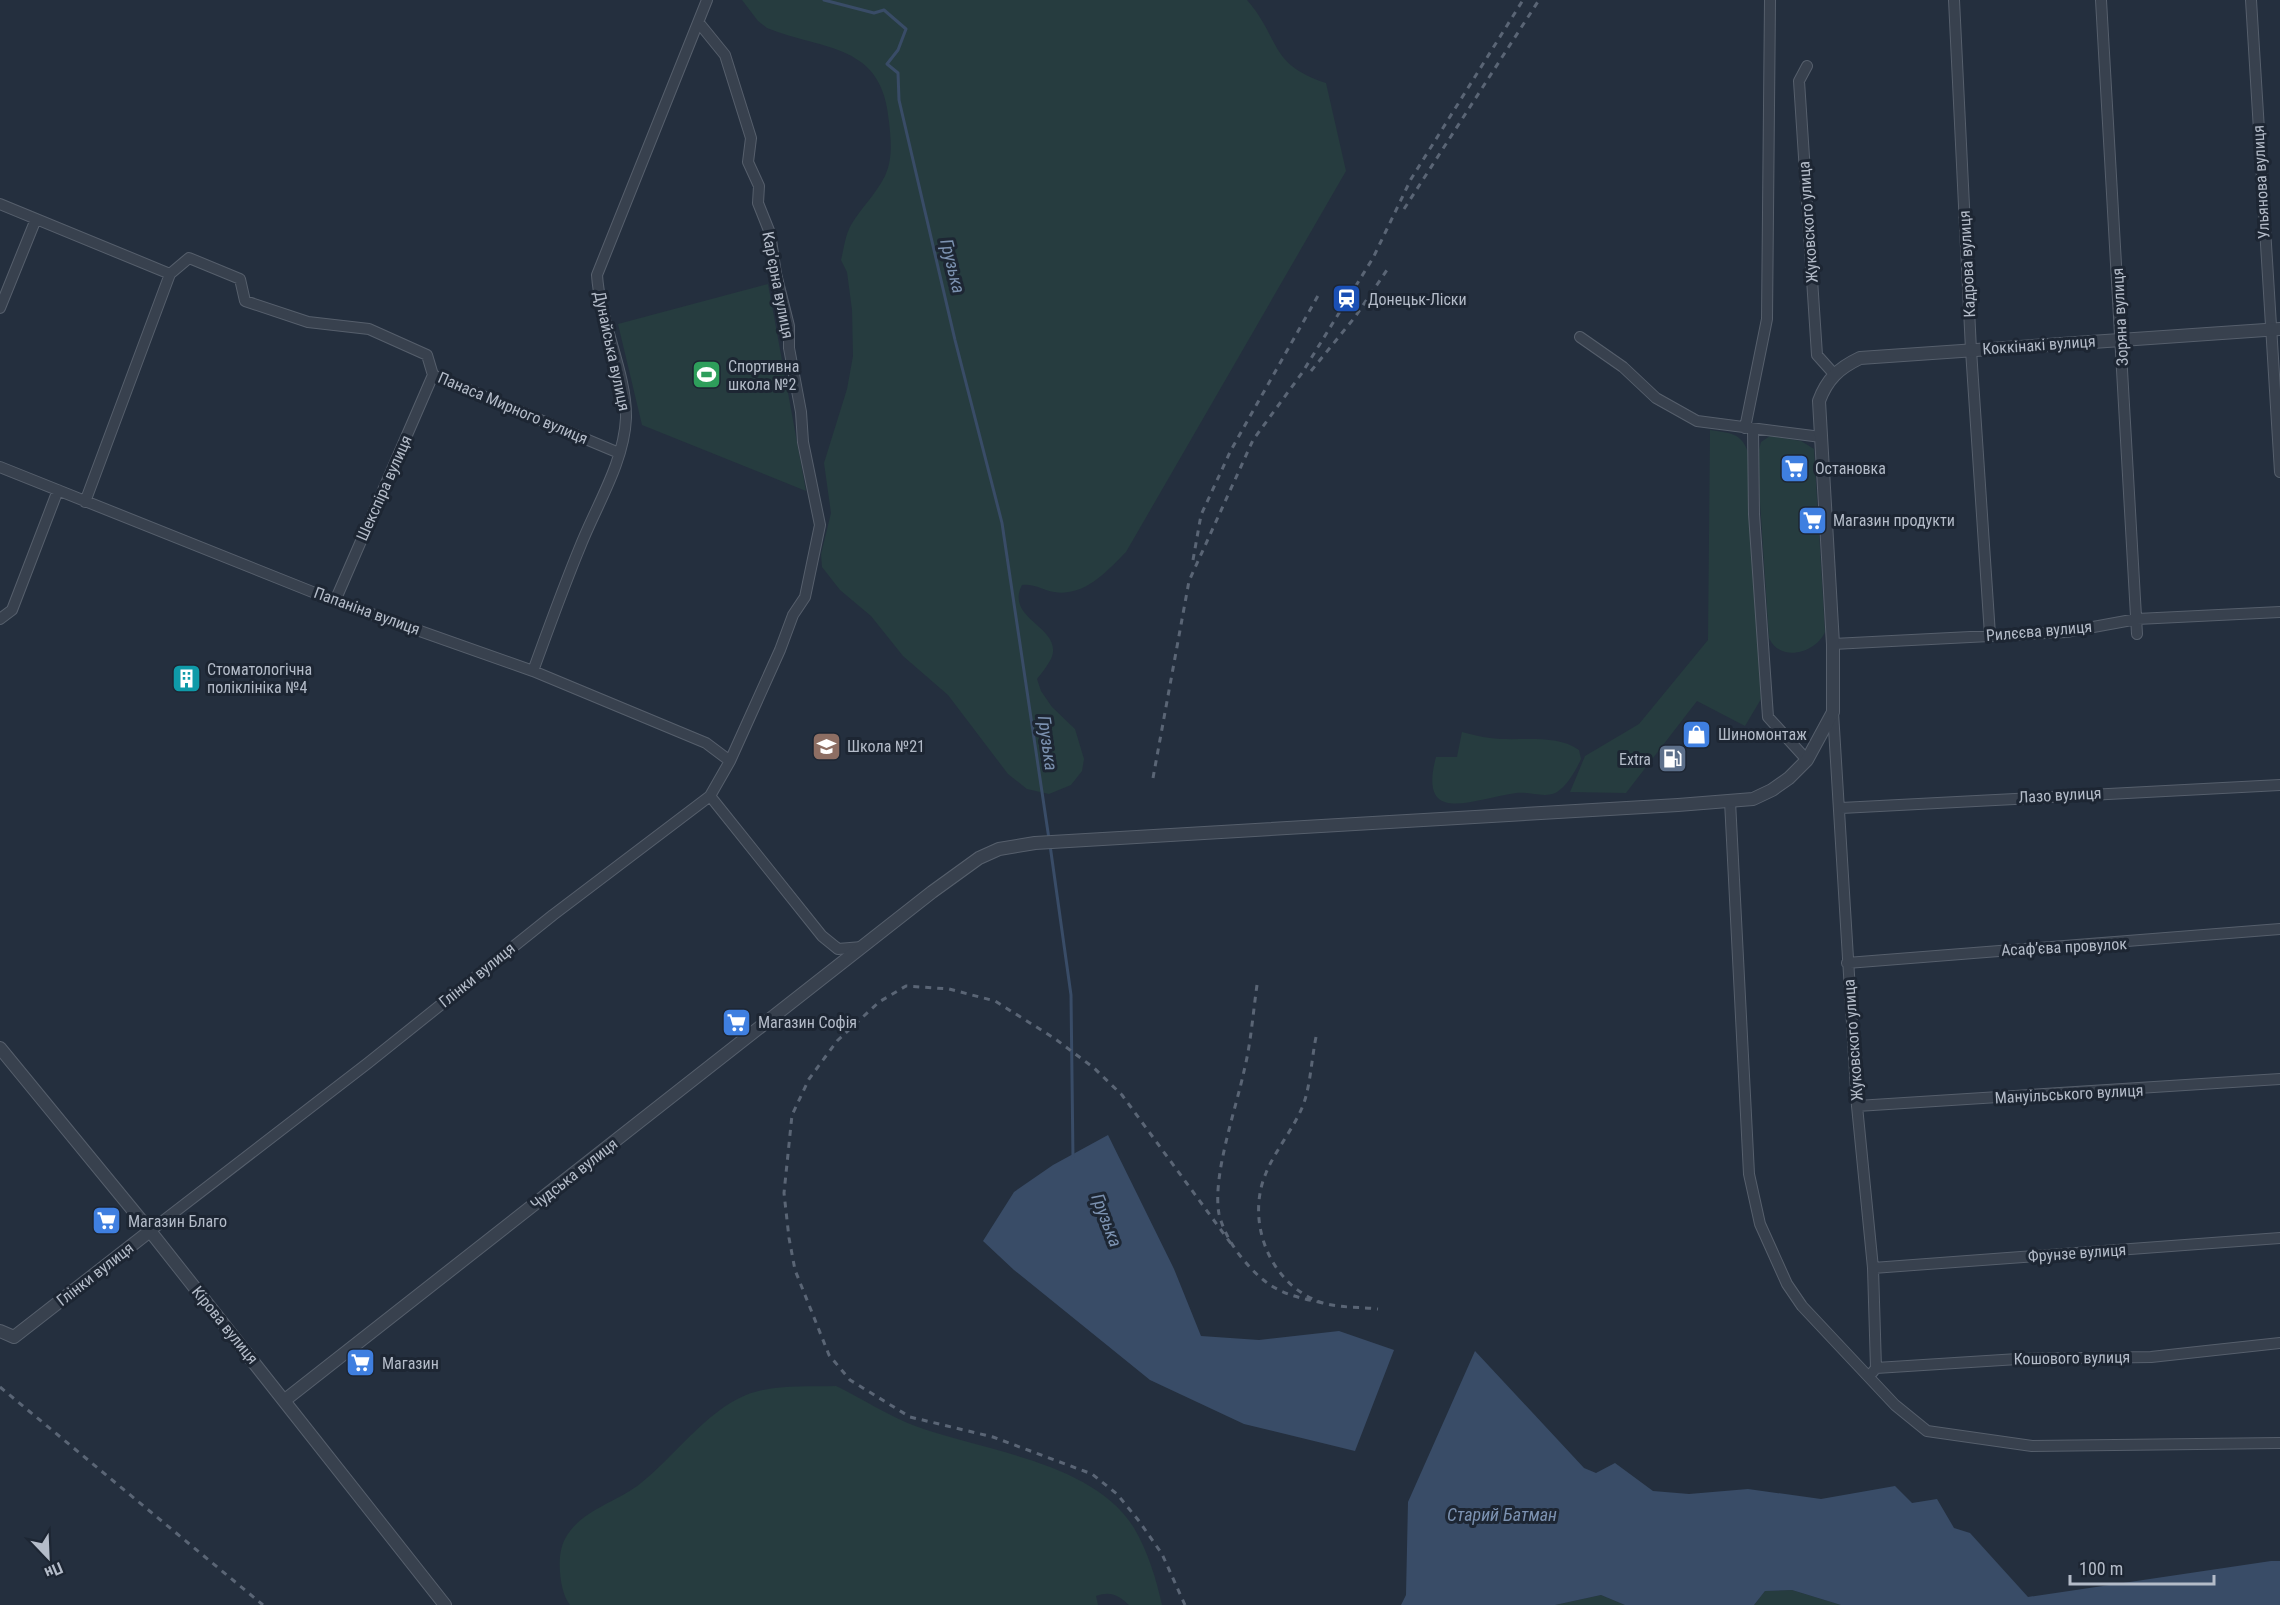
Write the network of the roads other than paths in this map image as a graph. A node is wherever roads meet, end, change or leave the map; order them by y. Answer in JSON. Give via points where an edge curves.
{"nodes":[{"id":1,"x":707,"y":0,"type":"edge"},
{"id":2,"x":1770,"y":0,"type":"edge"},
{"id":3,"x":1954,"y":0,"type":"edge"},
{"id":4,"x":2101,"y":0,"type":"edge"},
{"id":5,"x":2251,"y":0,"type":"edge"},
{"id":6,"x":699,"y":23,"type":"junction"},
{"id":7,"x":1807,"y":66,"type":"dead end"},
{"id":8,"x":0,"y":204,"type":"edge"},
{"id":9,"x":36,"y":219,"type":"junction"},
{"id":10,"x":170,"y":274,"type":"junction"},
{"id":11,"x":0,"y":308,"type":"edge"},
{"id":12,"x":2275,"y":329,"type":"edge"},
{"id":13,"x":1580,"y":337,"type":"dead end"},
{"id":14,"x":2121,"y":340,"type":"junction"},
{"id":15,"x":1971,"y":350,"type":"junction"},
{"id":16,"x":1834,"y":374,"type":"junction"},
{"id":17,"x":432,"y":375,"type":"junction"},
{"id":18,"x":1749,"y":428,"type":"junction"},
{"id":19,"x":1821,"y":437,"type":"junction"},
{"id":20,"x":619,"y":453,"type":"junction"},
{"id":21,"x":0,"y":468,"type":"edge"},
{"id":22,"x":2280,"y":472,"type":"edge"},
{"id":23,"x":58,"y":490,"type":"junction"},
{"id":24,"x":85,"y":502,"type":"junction"},
{"id":25,"x":820,"y":525,"type":"joint"},
{"id":26,"x":335,"y":600,"type":"junction"},
{"id":27,"x":2280,"y":612,"type":"edge"},
{"id":28,"x":0,"y":619,"type":"edge"},
{"id":29,"x":2137,"y":619,"type":"junction"},
{"id":30,"x":2137,"y":634,"type":"dead end"},
{"id":31,"x":1990,"y":635,"type":"junction"},
{"id":32,"x":1833,"y":645,"type":"junction"},
{"id":33,"x":533,"y":671,"type":"junction"},
{"id":34,"x":1833,"y":712,"type":"junction"},
{"id":35,"x":1807,"y":760,"type":"junction"},
{"id":36,"x":730,"y":761,"type":"junction"},
{"id":37,"x":2280,"y":785,"type":"edge"},
{"id":38,"x":710,"y":796,"type":"junction"},
{"id":39,"x":1730,"y":801,"type":"junction"},
{"id":40,"x":1841,"y":808,"type":"junction"},
{"id":41,"x":2280,"y":929,"type":"edge"},
{"id":42,"x":862,"y":947,"type":"junction"},
{"id":43,"x":1847,"y":963,"type":"junction"},
{"id":44,"x":0,"y":1048,"type":"edge"},
{"id":45,"x":2280,"y":1078,"type":"edge"},
{"id":46,"x":1857,"y":1106,"type":"junction"},
{"id":47,"x":150,"y":1231,"type":"junction"},
{"id":48,"x":2280,"y":1238,"type":"edge"},
{"id":49,"x":1873,"y":1268,"type":"junction"},
{"id":50,"x":0,"y":1331,"type":"edge"},
{"id":51,"x":2280,"y":1343,"type":"edge"},
{"id":52,"x":1876,"y":1368,"type":"junction"},
{"id":53,"x":1868,"y":1378,"type":"junction"},
{"id":54,"x":285,"y":1400,"type":"junction"},
{"id":55,"x":2280,"y":1443,"type":"edge"},
{"id":56,"x":445,"y":1605,"type":"edge"}],
"edges":[{"from":1,"to":6,"type":"street","name":"Дунайська вулиця"},
{"from":2,"to":18,"type":"street","via":[[1767,308]]},
{"from":3,"to":15,"type":"street","name":"Кадрова вулиця"},
{"from":4,"to":14,"type":"street","name":"Зоряна вулиця"},
{"from":5,"to":12,"type":"street","name":"Ульянова вулиця"},
{"from":6,"to":20,"type":"street","name":"Дунайська вулиця","via":[[597,275],[598,296],[625,400],[626,419]]},
{"from":6,"to":25,"type":"street","name":"Кар’єрна вулиця","via":[[725,55],[751,138],[748,162],[759,186],[758,203],[770,232],[789,326],[803,442]]},
{"from":7,"to":16,"type":"street","name":"Жуковского улица","via":[[1799,81],[1817,356]]},
{"from":8,"to":9,"type":"street"},
{"from":9,"to":10,"type":"street"},
{"from":9,"to":11,"type":"street"},
{"from":10,"to":17,"type":"street","name":"Панаса Мирного вулиця","via":[[189,258],[240,279],[245,301],[308,322],[369,330],[427,355]]},
{"from":10,"to":24,"type":"street"},
{"from":12,"to":14,"type":"street","name":"Коккінакі вулиця"},
{"from":12,"to":22,"type":"street","name":"Ульянова вулиця"},
{"from":13,"to":18,"type":"street","via":[[1623,367],[1656,398],[1697,421]]},
{"from":14,"to":15,"type":"street","name":"Коккінакі вулиця"},
{"from":14,"to":29,"type":"street","name":"Зоряна вулиця"},
{"from":15,"to":16,"type":"street","name":"Коккінакі вулиця","via":[[1860,358]]},
{"from":15,"to":31,"type":"street","name":"Кадрова вулиця"},
{"from":16,"to":19,"type":"street","name":"Коккінакі вулиця","via":[[1819,401]]},
{"from":17,"to":20,"type":"street","name":"Панаса Мирного вулиця"},
{"from":17,"to":26,"type":"street","name":"Шекспіра вулиця"},
{"from":18,"to":19,"type":"street"},
{"from":18,"to":35,"type":"street","via":[[1768,717]]},
{"from":19,"to":32,"type":"street"},
{"from":20,"to":33,"type":"street","name":"Дунайська вулиця"},
{"from":21,"to":23,"type":"street","name":"Папаніна вулиця"},
{"from":23,"to":24,"type":"street","name":"Папаніна вулиця"},
{"from":23,"to":28,"type":"street","via":[[12,610]]},
{"from":24,"to":26,"type":"street","name":"Папаніна вулиця"},
{"from":25,"to":36,"type":"street","name":"Глінки вулиця","via":[[805,597],[793,615]]},
{"from":26,"to":33,"type":"street","name":"Папаніна вулиця"},
{"from":27,"to":29,"type":"street","name":"Рилєєва вулиця"},
{"from":29,"to":30,"type":"street","name":"Зоряна вулиця"},
{"from":29,"to":31,"type":"street","name":"Рилєєва вулиця","via":[[2066,632]]},
{"from":31,"to":32,"type":"street","name":"Рилєєва вулиця"},
{"from":32,"to":34,"type":"street"},
{"from":33,"to":36,"type":"street","name":"Папаніна вулиця","via":[[706,743]]},
{"from":34,"to":35,"type":"street"},
{"from":34,"to":40,"type":"street","name":"Жуковского улица"},
{"from":35,"to":39,"type":"street","name":"Чудська вулиця","via":[[1754,799]]},
{"from":36,"to":38,"type":"street","name":"Глінки вулиця"},
{"from":37,"to":40,"type":"street","name":"Лазо вулиця"},
{"from":38,"to":42,"type":"street","via":[[822,936],[838,949]]},
{"from":38,"to":47,"type":"street","name":"Глінки вулиця"},
{"from":39,"to":42,"type":"street","name":"Чудська вулиця","via":[[1035,843],[999,849],[979,858]]},
{"from":39,"to":53,"type":"street","via":[[1753,1197],[1760,1224],[1787,1284],[1817,1324]]},
{"from":40,"to":43,"type":"street","name":"Жуковского улица"},
{"from":41,"to":43,"type":"street","name":"Асаф’єва провулок"},
{"from":42,"to":54,"type":"street","name":"Чудська вулиця"},
{"from":43,"to":46,"type":"street","name":"Жуковского улица"},
{"from":44,"to":47,"type":"street","name":"Кірова вулиця"},
{"from":45,"to":46,"type":"street","name":"Мануільського вулиця"},
{"from":46,"to":49,"type":"street","name":"Жуковского улица"},
{"from":47,"to":50,"type":"street","name":"Глінки вулиця","via":[[14,1337]]},
{"from":47,"to":54,"type":"street","name":"Кірова вулиця"},
{"from":48,"to":49,"type":"street","name":"Фрунзе вулиця"},
{"from":49,"to":52,"type":"street","name":"Жуковского улица"},
{"from":51,"to":52,"type":"street","name":"Кошового вулиця","via":[[2151,1357],[2018,1359]]},
{"from":52,"to":53,"type":"street"},
{"from":53,"to":55,"type":"street","via":[[1911,1420],[1927,1431],[1945,1435],[2032,1446]]},
{"from":54,"to":56,"type":"street","name":"Кірова вулиця"}]}
